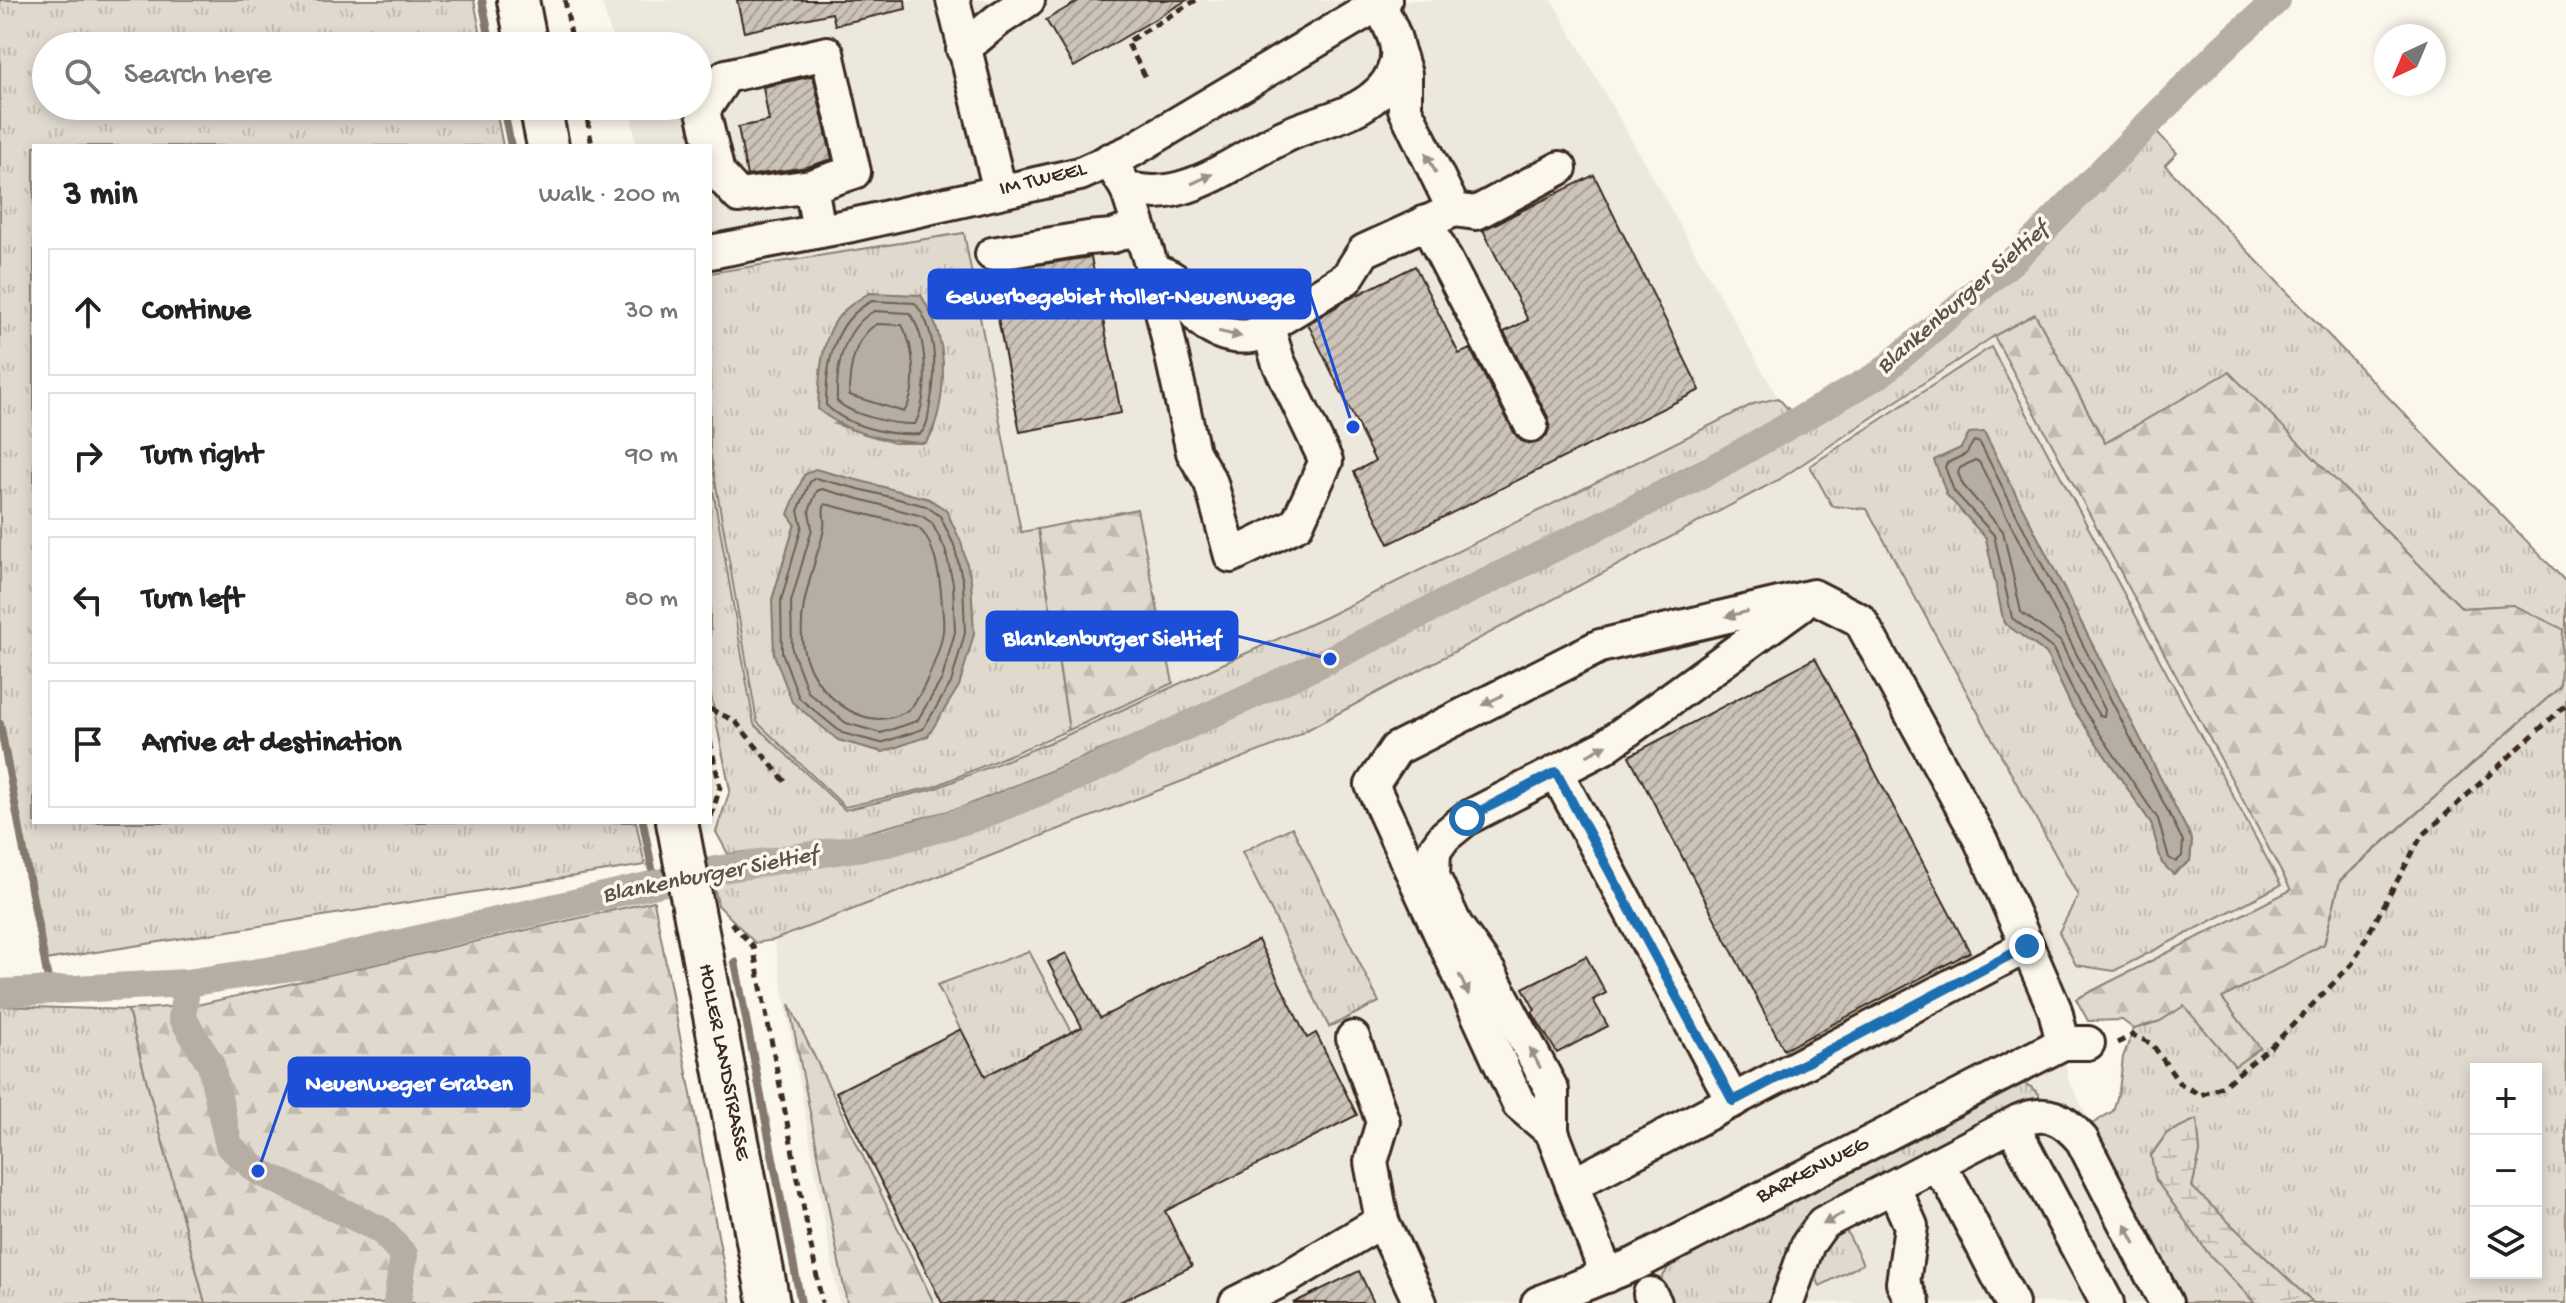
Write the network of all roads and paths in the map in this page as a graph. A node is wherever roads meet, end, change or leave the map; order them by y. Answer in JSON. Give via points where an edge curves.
{"nodes":[{"id":1,"x":518,"y":0,"type":"edge"},
{"id":2,"x":565,"y":0,"type":"edge"},
{"id":3,"x":953,"y":0,"type":"edge"},
{"id":4,"x":1196,"y":0,"type":"edge"},
{"id":5,"x":1021,"y":2,"type":"edge"},
{"id":6,"x":1382,"y":2,"type":"edge"},
{"id":7,"x":524,"y":32,"type":"edge"},
{"id":8,"x":571,"y":32,"type":"edge"},
{"id":9,"x":963,"y":49,"type":"junction"},
{"id":10,"x":1399,"y":54,"type":"junction"},
{"id":11,"x":1145,"y":76,"type":"dead end"},
{"id":12,"x":712,"y":97,"type":"edge"},
{"id":13,"x":543,"y":120,"type":"edge"},
{"id":14,"x":587,"y":120,"type":"edge"},
{"id":15,"x":705,"y":120,"type":"edge"},
{"id":16,"x":548,"y":144,"type":"edge"},
{"id":17,"x":592,"y":144,"type":"edge"},
{"id":18,"x":711,"y":144,"type":"edge"},
{"id":19,"x":712,"y":148,"type":"edge"},
{"id":20,"x":1109,"y":160,"type":"junction"},
{"id":21,"x":1560,"y":168,"type":"dead end"},
{"id":22,"x":811,"y":186,"type":"junction"},
{"id":23,"x":1127,"y":189,"type":"junction"},
{"id":24,"x":1000,"y":191,"type":"junction"},
{"id":25,"x":1440,"y":216,"type":"junction"},
{"id":26,"x":1138,"y":227,"type":"junction"},
{"id":27,"x":819,"y":231,"type":"junction"},
{"id":28,"x":712,"y":252,"type":"edge"},
{"id":29,"x":992,"y":254,"type":"dead end"},
{"id":30,"x":1153,"y":270,"type":"junction"},
{"id":31,"x":1268,"y":328,"type":"junction"},
{"id":32,"x":1531,"y":425,"type":"dead end"},
{"id":33,"x":1813,"y":596,"type":"junction"},
{"id":34,"x":2566,"y":705,"type":"edge"},
{"id":35,"x":712,"y":710,"type":"edge"},
{"id":36,"x":712,"y":750,"type":"edge"},
{"id":37,"x":1556,"y":772,"type":"junction"},
{"id":38,"x":788,"y":785,"type":"dead end"},
{"id":39,"x":712,"y":813,"type":"edge"},
{"id":40,"x":679,"y":835,"type":"edge"},
{"id":41,"x":709,"y":915,"type":"junction"},
{"id":42,"x":2027,"y":946,"type":"junction"},
{"id":43,"x":1353,"y":1038,"type":"dead end"},
{"id":44,"x":2075,"y":1043,"type":"junction"},
{"id":45,"x":1733,"y":1101,"type":"junction"},
{"id":46,"x":2012,"y":1125,"type":"junction"},
{"id":47,"x":1552,"y":1132,"type":"junction"},
{"id":48,"x":1931,"y":1169,"type":"junction"},
{"id":49,"x":1572,"y":1185,"type":"junction"},
{"id":50,"x":1894,"y":1188,"type":"junction"},
{"id":51,"x":1382,"y":1221,"type":"junction"},
{"id":52,"x":1607,"y":1276,"type":"junction"},
{"id":53,"x":1796,"y":1296,"type":"edge"},
{"id":54,"x":769,"y":1303,"type":"edge"},
{"id":55,"x":822,"y":1303,"type":"edge"},
{"id":56,"x":1236,"y":1303,"type":"edge"},
{"id":57,"x":1420,"y":1303,"type":"edge"},
{"id":58,"x":1538,"y":1303,"type":"edge"},
{"id":59,"x":1913,"y":1303,"type":"edge"},
{"id":60,"x":2012,"y":1303,"type":"edge"},
{"id":61,"x":2107,"y":1303,"type":"edge"},
{"id":62,"x":2166,"y":1303,"type":"edge"}],
"edges":[{"from":1,"to":7,"type":"main road"},
{"from":2,"to":8,"type":"path"},
{"from":3,"to":9,"type":"street"},
{"from":4,"to":11,"type":"path","via":[[1127,42]]},
{"from":5,"to":9,"type":"street"},
{"from":6,"to":10,"type":"street"},
{"from":6,"to":20,"type":"street","name":"IM TWEEL"},
{"from":9,"to":24,"type":"street"},
{"from":23,"to":10,"type":"street","one_way":true,"via":[[1159,193],[1184,188],[1287,135],[1360,106],[1379,92]]},
{"from":25,"to":10,"type":"street","one_way":true,"via":[[1405,109]]},
{"from":12,"to":22,"type":"street","via":[[726,76],[827,53],[854,172]]},
{"from":13,"to":16,"type":"main road"},
{"from":14,"to":17,"type":"path"},
{"from":15,"to":18,"type":"street"},
{"from":19,"to":22,"type":"street","via":[[718,173],[739,196]]},
{"from":20,"to":23,"type":"street"},
{"from":20,"to":24,"type":"street","name":"IM TWEEL","via":[[1080,174]]},
{"from":21,"to":25,"type":"street","via":[[1476,213]]},
{"from":22,"to":27,"type":"street"},
{"from":23,"to":26,"type":"street"},
{"from":24,"to":27,"type":"street","name":"IM TWEEL"},
{"from":25,"to":31,"type":"street","via":[[1364,251],[1347,278]]},
{"from":25,"to":32,"type":"street"},
{"from":26,"to":29,"type":"street","via":[[1113,236]]},
{"from":26,"to":30,"type":"street"},
{"from":27,"to":28,"type":"street","name":"IM TWEEL"},
{"from":30,"to":31,"type":"street","one_way":true,"via":[[1174,279],[1212,329],[1240,338]]},
{"from":30,"to":31,"type":"street","via":[[1193,452],[1211,483],[1231,556],[1297,524],[1326,461],[1278,361]]},
{"from":37,"to":33,"type":"street","one_way":true,"via":[[1603,748]]},
{"from":33,"to":42,"type":"street","via":[[1860,620],[1981,841]]},
{"from":33,"to":47,"type":"street","one_way":true,"via":[[1600,646],[1396,749],[1372,785],[1519,1104]]},
{"from":34,"to":44,"type":"path","via":[[2421,837],[2352,964],[2274,1044],[2223,1086],[2201,1095],[2180,1084],[2152,1044],[2133,1035],[2117,1043]]},
{"from":35,"to":38,"type":"path","via":[[735,721]]},
{"from":36,"to":39,"type":"path","via":[[720,787]]},
{"from":37,"to":45,"type":"street"},
{"from":47,"to":37,"type":"street","one_way":true,"via":[[1552,1090],[1489,972],[1455,924],[1433,876],[1434,851],[1445,836],[1467,818]]},
{"from":40,"to":41,"type":"main road","name":"HOLLER LANDSTRASSE"},
{"from":41,"to":54,"type":"main road","name":"HOLLER LANDSTRASSE"},
{"from":41,"to":55,"type":"path","via":[[753,946]]},
{"from":42,"to":44,"type":"street"},
{"from":42,"to":45,"type":"street"},
{"from":43,"to":51,"type":"street","via":[[1383,1122],[1371,1162]]},
{"from":44,"to":52,"type":"street","name":"BARKENWEG"},
{"from":45,"to":49,"type":"street"},
{"from":46,"to":48,"type":"street"},
{"from":46,"to":61,"type":"street"},
{"from":62,"to":46,"type":"street","one_way":true,"via":[[2082,1140],[2053,1116],[2041,1114]]},
{"from":47,"to":49,"type":"street"},
{"from":48,"to":50,"type":"street"},
{"from":48,"to":60,"type":"street","via":[[1952,1186]]},
{"from":49,"to":52,"type":"street"},
{"from":50,"to":53,"type":"street","one_way":true,"via":[[1817,1229],[1803,1255]]},
{"from":50,"to":59,"type":"street","via":[[1911,1226],[1903,1283]]},
{"from":51,"to":56,"type":"street"},
{"from":51,"to":57,"type":"street"},
{"from":52,"to":58,"type":"street","name":"BARKENWEG"}]}
